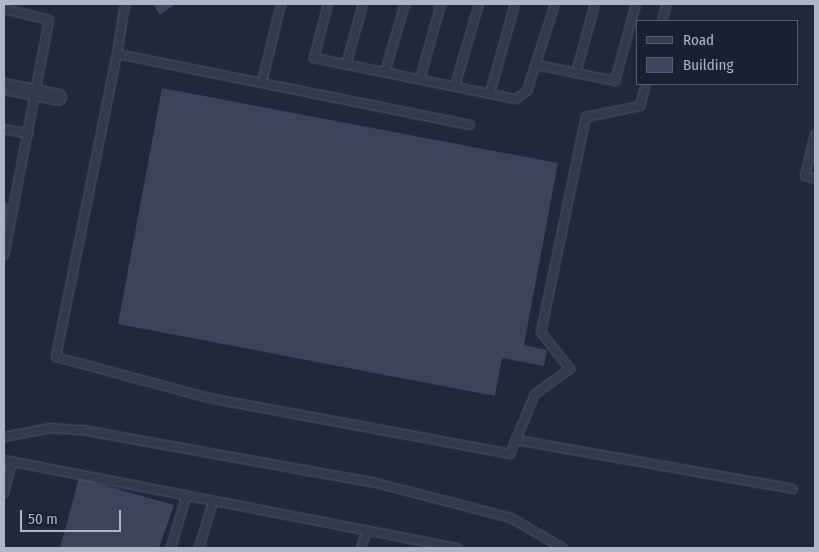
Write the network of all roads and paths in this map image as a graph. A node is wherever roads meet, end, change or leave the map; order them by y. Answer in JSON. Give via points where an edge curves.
{"nodes":[{"id":1,"x":125,"y":4,"type":"edge"},
{"id":2,"x":281,"y":4,"type":"edge"},
{"id":3,"x":328,"y":4,"type":"edge"},
{"id":4,"x":363,"y":4,"type":"edge"},
{"id":5,"x":405,"y":4,"type":"edge"},
{"id":6,"x":441,"y":4,"type":"edge"},
{"id":7,"x":478,"y":4,"type":"edge"},
{"id":8,"x":515,"y":4,"type":"edge"},
{"id":9,"x":555,"y":4,"type":"edge"},
{"id":10,"x":595,"y":4,"type":"edge"},
{"id":11,"x":636,"y":4,"type":"edge"},
{"id":12,"x":667,"y":4,"type":"edge"},
{"id":13,"x":4,"y":9,"type":"edge"},
{"id":14,"x":662,"y":20,"type":"edge"},
{"id":15,"x":117,"y":54,"type":"junction"},
{"id":16,"x":346,"y":65,"type":"junction"},
{"id":17,"x":537,"y":65,"type":"junction"},
{"id":18,"x":386,"y":72,"type":"junction"},
{"id":19,"x":576,"y":73,"type":"junction"},
{"id":20,"x":420,"y":79,"type":"junction"},
{"id":21,"x":262,"y":82,"type":"junction"},
{"id":22,"x":646,"y":85,"type":"edge"},
{"id":23,"x":4,"y":86,"type":"edge"},
{"id":24,"x":455,"y":86,"type":"junction"},
{"id":25,"x":33,"y":92,"type":"junction"},
{"id":26,"x":490,"y":93,"type":"junction"},
{"id":27,"x":58,"y":97,"type":"dead end"},
{"id":28,"x":470,"y":125,"type":"dead end"},
{"id":29,"x":4,"y":129,"type":"edge"},
{"id":30,"x":29,"y":134,"type":"junction"},
{"id":31,"x":815,"y":134,"type":"edge"},
{"id":32,"x":815,"y":179,"type":"edge"},
{"id":33,"x":4,"y":256,"type":"edge"},
{"id":34,"x":4,"y":437,"type":"edge"},
{"id":35,"x":516,"y":440,"type":"junction"},
{"id":36,"x":8,"y":460,"type":"edge"},
{"id":37,"x":794,"y":489,"type":"dead end"},
{"id":38,"x":4,"y":493,"type":"edge"},
{"id":39,"x":186,"y":497,"type":"junction"},
{"id":40,"x":214,"y":502,"type":"junction"},
{"id":41,"x":367,"y":531,"type":"junction"},
{"id":42,"x":171,"y":548,"type":"edge"},
{"id":43,"x":199,"y":548,"type":"edge"},
{"id":44,"x":361,"y":548,"type":"edge"},
{"id":45,"x":458,"y":548,"type":"edge"},
{"id":46,"x":563,"y":548,"type":"edge"}],
"edges":[{"from":1,"to":15,"type":"lane"},
{"from":2,"to":21,"type":"lane"},
{"from":3,"to":16,"type":"lane","via":[[314,58]]},
{"from":4,"to":16,"type":"lane"},
{"from":5,"to":18,"type":"lane"},
{"from":6,"to":20,"type":"lane"},
{"from":7,"to":24,"type":"lane"},
{"from":8,"to":26,"type":"lane"},
{"from":9,"to":17,"type":"lane"},
{"from":10,"to":19,"type":"lane"},
{"from":11,"to":19,"type":"lane","via":[[615,81]]},
{"from":12,"to":14,"type":"lane"},
{"from":13,"to":25,"type":"lane","via":[[49,20]]},
{"from":15,"to":21,"type":"lane"},
{"from":15,"to":35,"type":"lane","via":[[56,357],[209,398],[510,454]]},
{"from":16,"to":18,"type":"lane"},
{"from":17,"to":19,"type":"lane"},
{"from":17,"to":26,"type":"lane","via":[[527,91],[516,99]]},
{"from":18,"to":20,"type":"lane"},
{"from":20,"to":24,"type":"lane"},
{"from":21,"to":28,"type":"lane"},
{"from":22,"to":35,"type":"lane","via":[[640,106],[586,117],[541,332],[570,370],[535,394]]},
{"from":23,"to":25,"type":"street"},
{"from":24,"to":26,"type":"lane"},
{"from":25,"to":27,"type":"street"},
{"from":25,"to":30,"type":"lane"},
{"from":29,"to":30,"type":"lane"},
{"from":30,"to":33,"type":"lane"},
{"from":31,"to":32,"type":"lane","via":[[805,176]]},
{"from":34,"to":46,"type":"lane","via":[[50,428],[82,430],[376,483],[512,518]]},
{"from":35,"to":37,"type":"lane"},
{"from":36,"to":38,"type":"lane"},
{"from":36,"to":39,"type":"lane"},
{"from":39,"to":40,"type":"lane"},
{"from":39,"to":42,"type":"lane"},
{"from":40,"to":41,"type":"lane"},
{"from":40,"to":43,"type":"lane"},
{"from":41,"to":44,"type":"lane"},
{"from":41,"to":45,"type":"lane"}]}
